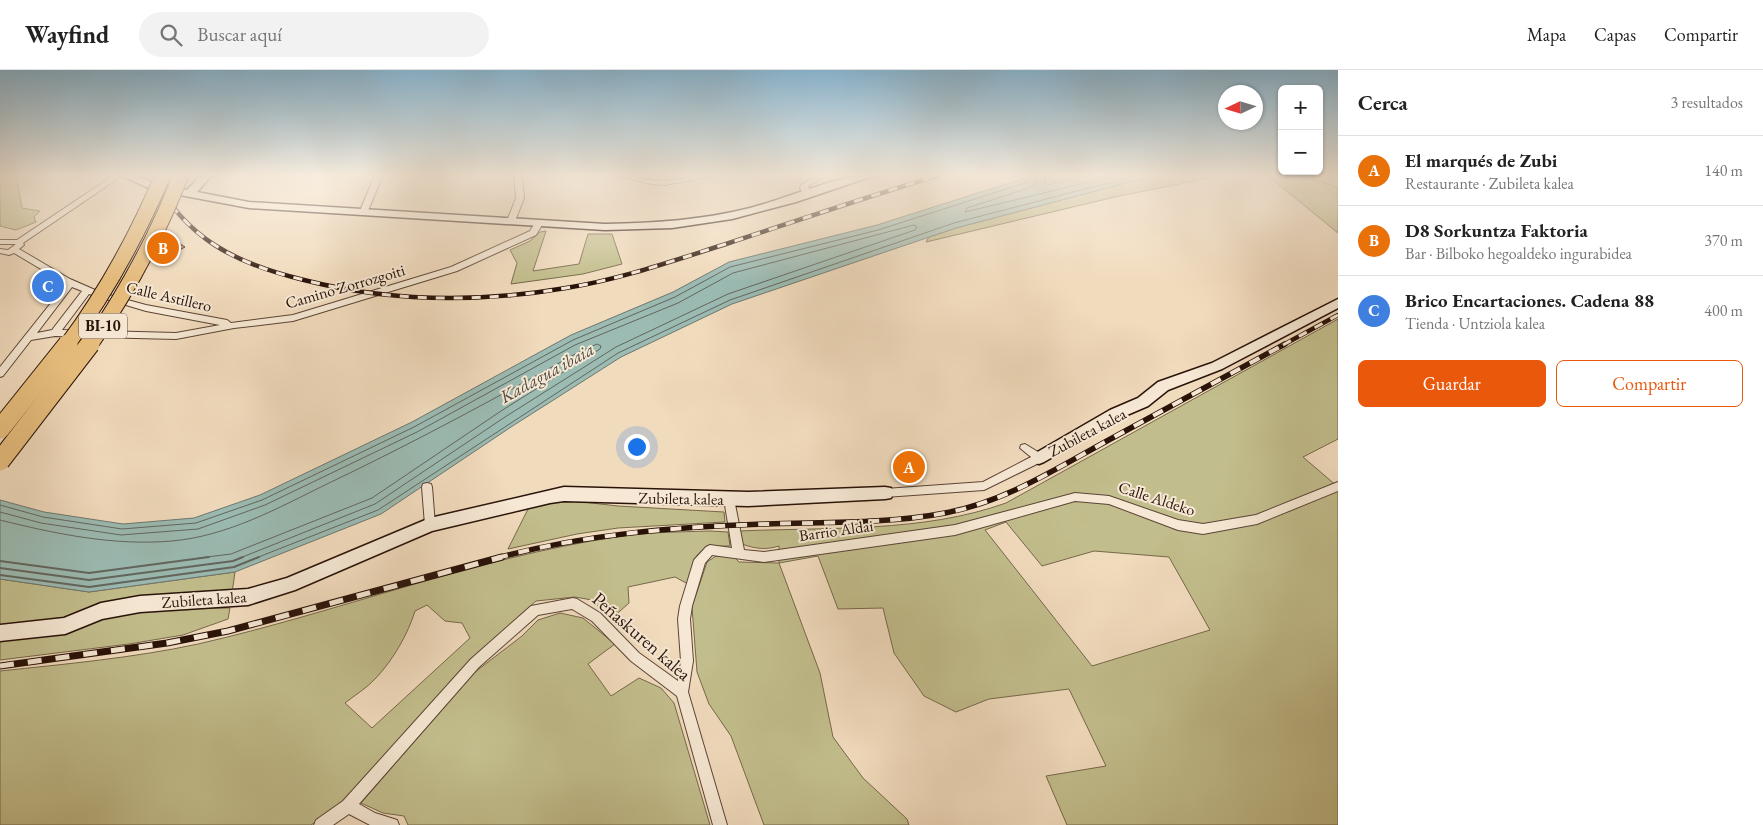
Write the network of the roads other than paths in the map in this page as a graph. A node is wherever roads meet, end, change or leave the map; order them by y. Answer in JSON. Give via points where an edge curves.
{"nodes":[{"id":1,"x":68,"y":210,"type":"edge"},
{"id":2,"x":148,"y":210,"type":"edge"},
{"id":3,"x":166,"y":210,"type":"edge"},
{"id":4,"x":324,"y":210,"type":"edge"},
{"id":5,"x":364,"y":210,"type":"edge"},
{"id":6,"x":515,"y":210,"type":"edge"},
{"id":7,"x":749,"y":210,"type":"edge"},
{"id":8,"x":363,"y":213,"type":"junction"},
{"id":9,"x":511,"y":221,"type":"junction"},
{"id":10,"x":539,"y":224,"type":"junction"},
{"id":11,"x":0,"y":242,"type":"edge"},
{"id":12,"x":17,"y":246,"type":"junction"},
{"id":13,"x":1,"y":253,"type":"edge"},
{"id":14,"x":71,"y":283,"type":"junction"},
{"id":15,"x":88,"y":289,"type":"junction"},
{"id":16,"x":1338,"y":303,"type":"edge"},
{"id":17,"x":234,"y":325,"type":"junction"},
{"id":18,"x":55,"y":333,"type":"junction"},
{"id":19,"x":30,"y":337,"type":"junction"},
{"id":20,"x":0,"y":374,"type":"edge"},
{"id":21,"x":0,"y":429,"type":"edge"},
{"id":22,"x":0,"y":442,"type":"edge"},
{"id":23,"x":1026,"y":448,"type":"dead end"},
{"id":24,"x":16,"y":453,"type":"dead end"},
{"id":25,"x":1039,"y":458,"type":"junction"},
{"id":26,"x":0,"y":460,"type":"edge"},
{"id":27,"x":1338,"y":486,"type":"edge"},
{"id":28,"x":428,"y":487,"type":"dead end"},
{"id":29,"x":885,"y":493,"type":"joint"},
{"id":30,"x":729,"y":499,"type":"junction"},
{"id":31,"x":992,"y":520,"type":"joint"},
{"id":32,"x":430,"y":526,"type":"junction"},
{"id":33,"x":739,"y":554,"type":"junction"},
{"id":34,"x":0,"y":633,"type":"edge"},
{"id":35,"x":682,"y":692,"type":"junction"},
{"id":36,"x":348,"y":806,"type":"junction"},
{"id":37,"x":321,"y":825,"type":"edge"},
{"id":38,"x":392,"y":825,"type":"edge"},
{"id":39,"x":720,"y":825,"type":"edge"}],
"edges":[{"from":1,"to":12,"type":"street"},
{"from":2,"to":21,"type":"highway","number":"BI-10","bridge":true,"via":[[114,274],[58,357]]},
{"from":3,"to":26,"type":"highway","number":"BI-10","bridge":true,"via":[[150,248],[116,306],[78,362]]},
{"from":4,"to":8,"type":"street"},
{"from":5,"to":8,"type":"street"},
{"from":6,"to":9,"type":"street"},
{"from":7,"to":10,"type":"street","via":[[685,222],[605,227]]},
{"from":8,"to":9,"type":"street"},
{"from":9,"to":10,"type":"street"},
{"from":10,"to":17,"type":"street","name":"Camino Zorrozgoiti","via":[[533,233],[454,269],[300,317]]},
{"from":11,"to":12,"type":"street"},
{"from":12,"to":13,"type":"street"},
{"from":12,"to":14,"type":"street","name":"Calle Astillero"},
{"from":14,"to":15,"type":"street","name":"Calle Astillero"},
{"from":14,"to":19,"type":"street"},
{"from":15,"to":17,"type":"street","name":"Calle Astillero","via":[[98,295]]},
{"from":15,"to":18,"type":"street"},
{"from":16,"to":25,"type":"street","name":"Zubileta kalea","via":[[1217,366],[1163,386],[1143,402],[1115,414]]},
{"from":17,"to":18,"type":"street","name":"Camino Zorrozgoiti","via":[[176,336]]},
{"from":18,"to":19,"type":"street","name":"Camino Zorrozgoiti"},
{"from":19,"to":20,"type":"street"},
{"from":22,"to":24,"type":"street"},
{"from":23,"to":25,"type":"street"},
{"from":25,"to":29,"type":"street","name":"Zubileta kalea","via":[[984,486]]},
{"from":27,"to":31,"type":"street","name":"Calle Aldeko","via":[[1257,519],[1203,530],[1109,500],[1075,497]]},
{"from":28,"to":32,"type":"street"},
{"from":29,"to":30,"type":"street","name":"Zubileta kalea"},
{"from":30,"to":32,"type":"street","name":"Zubileta kalea","via":[[564,494]]},
{"from":30,"to":33,"type":"street"},
{"from":31,"to":33,"type":"street","name":"Barrio Aldai","via":[[955,530],[764,557]]},
{"from":32,"to":34,"type":"street","name":"Zubileta kalea","via":[[289,585],[248,597],[140,604],[101,611],[65,626]]},
{"from":33,"to":35,"type":"street","name":"Barrio Aldai","via":[[710,550],[700,560],[684,619],[687,661]]},
{"from":35,"to":36,"type":"street","name":"Peñaskuren kalea","via":[[635,657],[596,617],[573,603],[535,610],[475,664]]},
{"from":35,"to":39,"type":"street","name":"Peñaskuren kalea"},
{"from":36,"to":37,"type":"street","name":"Peñaskuren kalea"},
{"from":36,"to":38,"type":"street"}]}
